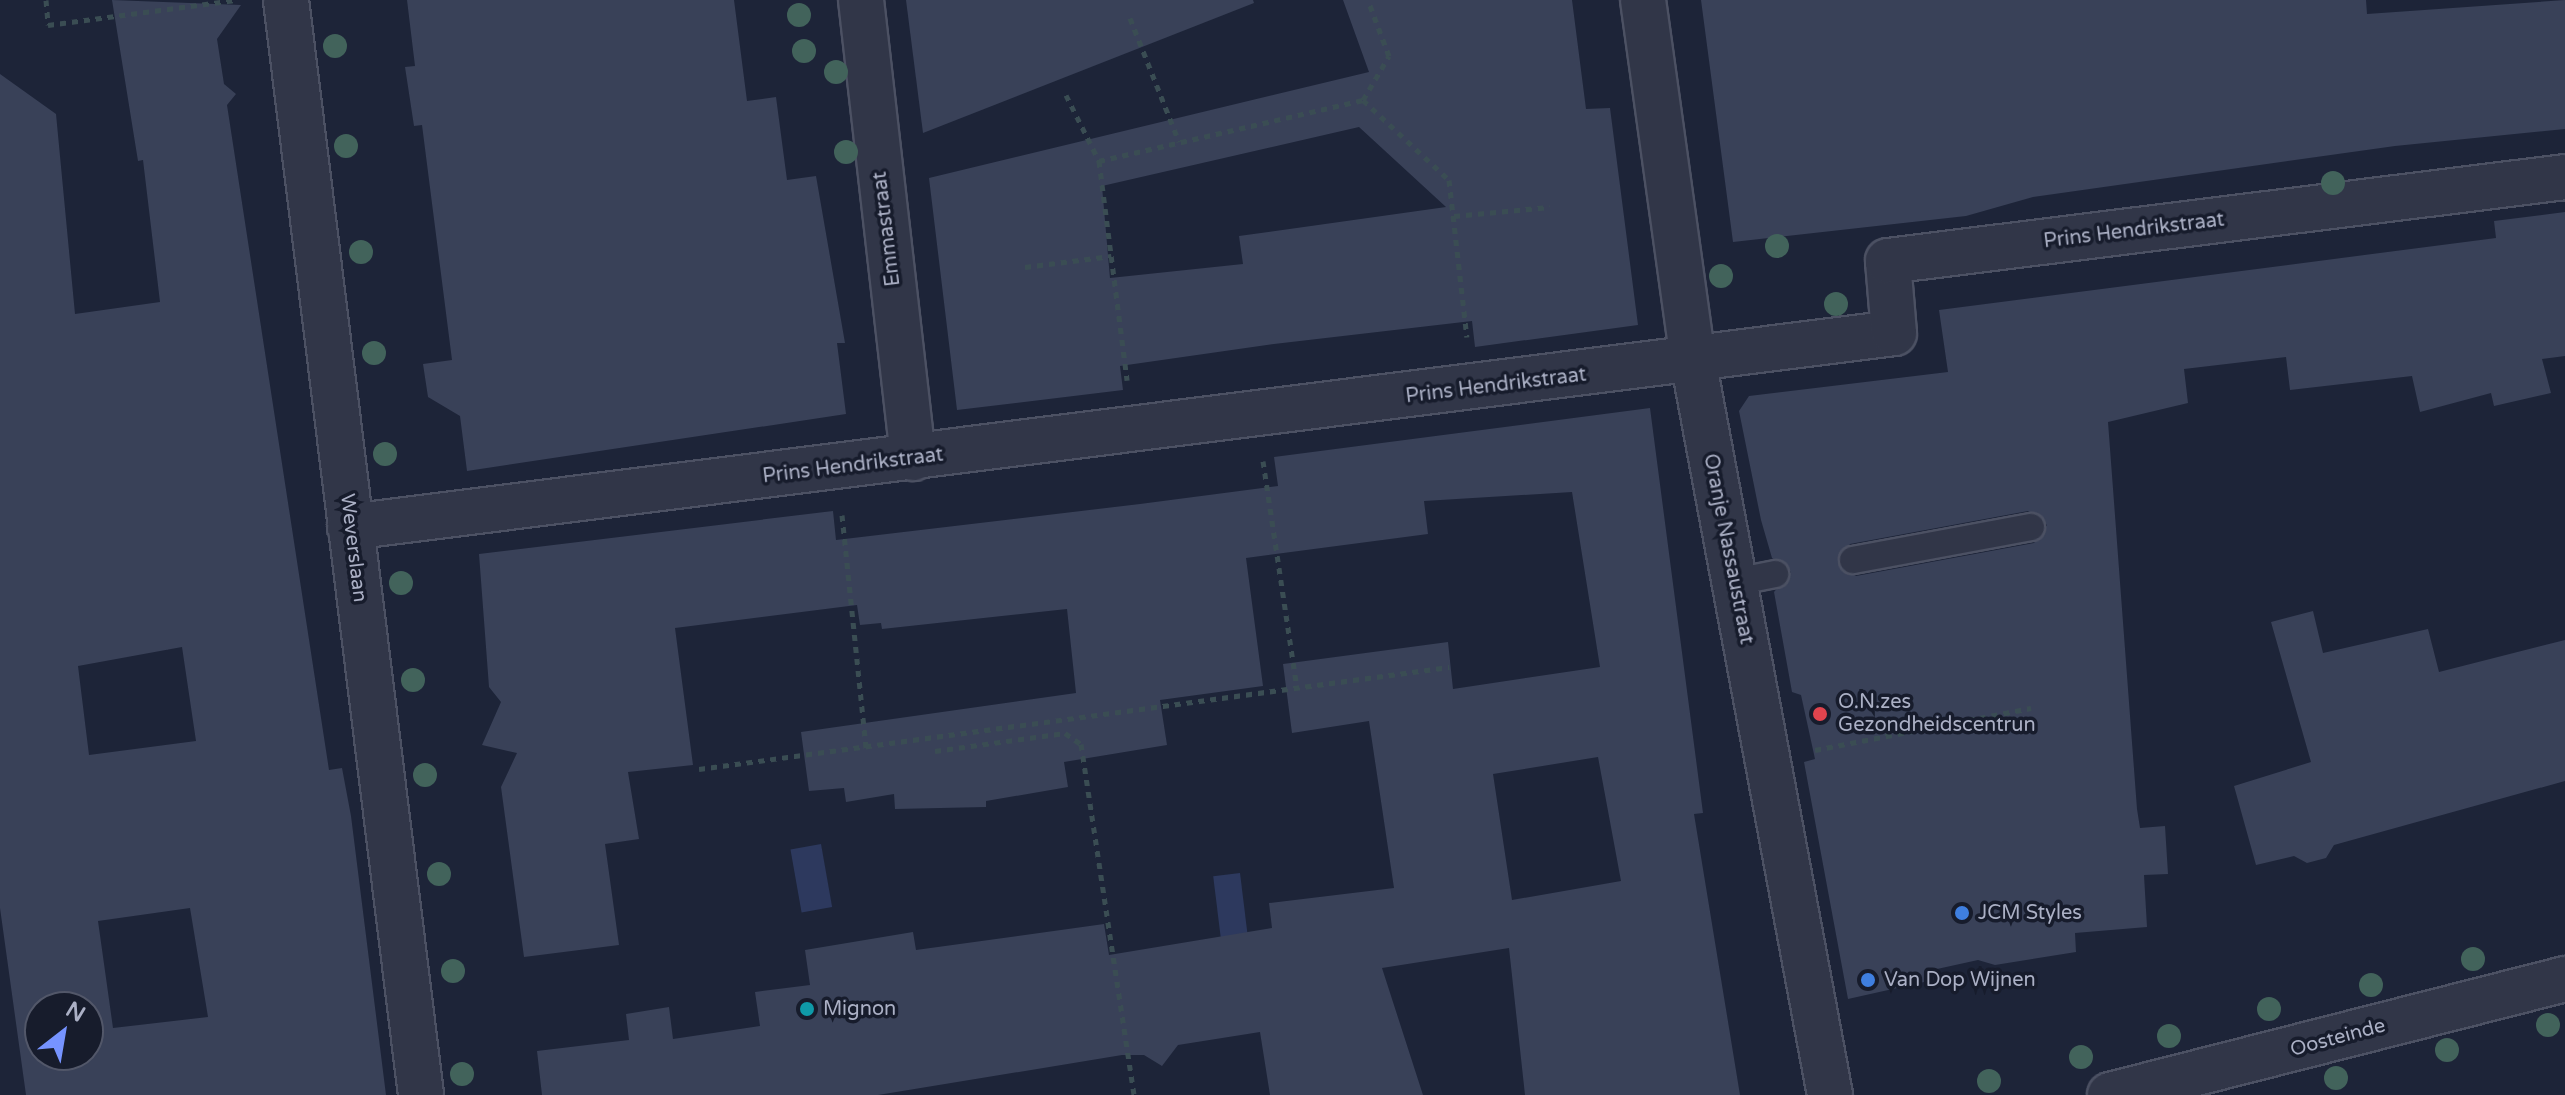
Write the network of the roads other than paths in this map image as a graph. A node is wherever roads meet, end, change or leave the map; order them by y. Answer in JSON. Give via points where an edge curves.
{"nodes":[{"id":1,"x":286,"y":0,"type":"edge"},
{"id":2,"x":861,"y":0,"type":"edge"},
{"id":3,"x":1643,"y":0,"type":"edge"},
{"id":4,"x":2565,"y":177,"type":"edge"},
{"id":5,"x":1693,"y":360,"type":"junction"},
{"id":6,"x":913,"y":458,"type":"junction"},
{"id":7,"x":350,"y":527,"type":"junction"},
{"id":8,"x":2031,"y":527,"type":"dead end"},
{"id":9,"x":1853,"y":560,"type":"dead end"},
{"id":10,"x":2565,"y":979,"type":"edge"},
{"id":11,"x":421,"y":1095,"type":"edge"},
{"id":12,"x":1830,"y":1095,"type":"edge"},
{"id":13,"x":2110,"y":1095,"type":"edge"}],
"edges":[{"from":1,"to":7,"type":"street","name":"Weverslaan"},
{"from":2,"to":6,"type":"street","name":"Emmastraat"},
{"from":3,"to":5,"type":"street","name":"Oranje Nassaustraat"},
{"from":4,"to":5,"type":"street","name":"Prins Hendrikstraat","via":[[1888,261],[1894,333]]},
{"from":5,"to":6,"type":"street","name":"Prins Hendrikstraat"},
{"from":5,"to":12,"type":"street","name":"Oranje Nassaustraat","via":[[1755,578],[1767,759]]},
{"from":6,"to":7,"type":"street","name":"Prins Hendrikstraat"},
{"from":7,"to":11,"type":"street","name":"Weverslaan"},
{"from":8,"to":9,"type":"lane"},
{"from":10,"to":13,"type":"street","name":"Oosteinde"}]}
